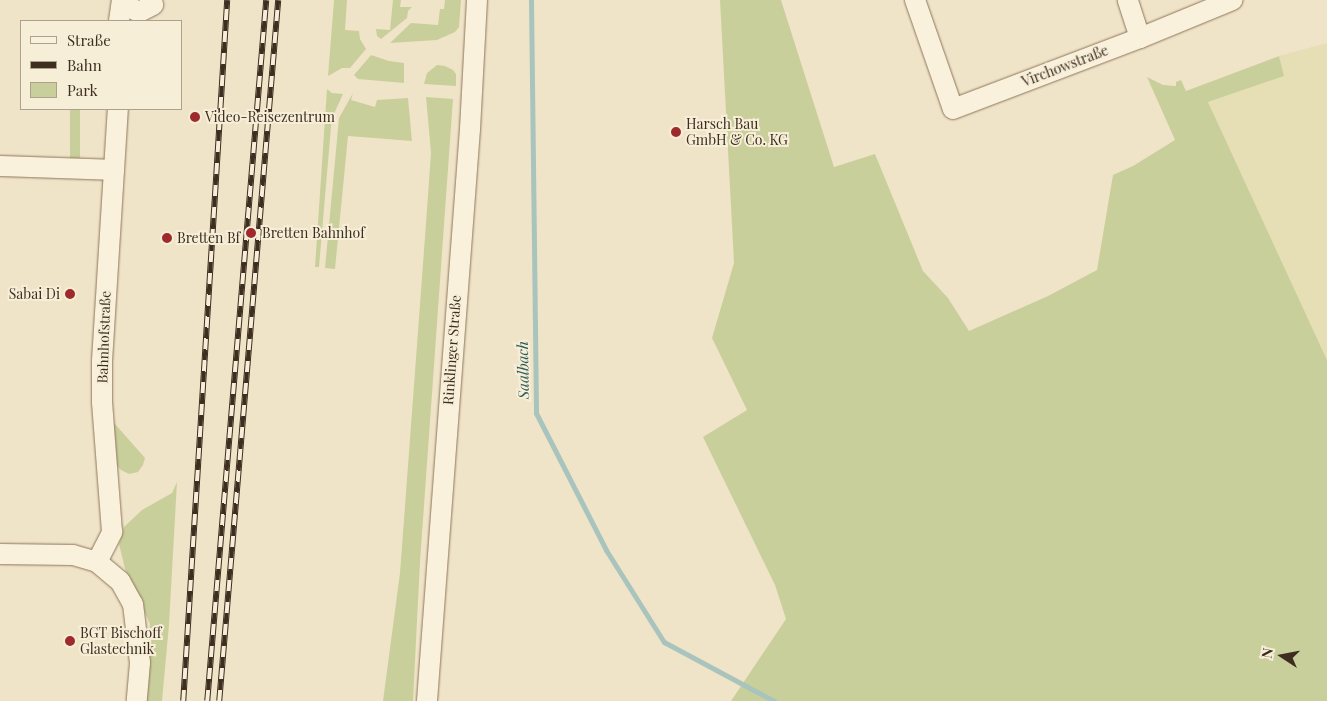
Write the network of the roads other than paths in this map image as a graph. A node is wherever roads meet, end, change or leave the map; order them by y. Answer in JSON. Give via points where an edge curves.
{"nodes":[{"id":1,"x":122,"y":0,"type":"edge"},
{"id":2,"x":477,"y":0,"type":"edge"},
{"id":3,"x":914,"y":0,"type":"edge"},
{"id":4,"x":1128,"y":0,"type":"edge"},
{"id":5,"x":1232,"y":0,"type":"edge"},
{"id":6,"x":152,"y":9,"type":"edge"},
{"id":7,"x":120,"y":20,"type":"edge"},
{"id":8,"x":1140,"y":38,"type":"junction"},
{"id":9,"x":118,"y":110,"type":"edge"},
{"id":10,"x":0,"y":166,"type":"edge"},
{"id":11,"x":114,"y":170,"type":"junction"},
{"id":12,"x":0,"y":554,"type":"edge"},
{"id":13,"x":97,"y":562,"type":"junction"},
{"id":14,"x":137,"y":701,"type":"edge"},
{"id":15,"x":427,"y":701,"type":"edge"}],
"edges":[{"from":1,"to":6,"type":"street","via":[[139,12]]},
{"from":1,"to":7,"type":"street"},
{"from":2,"to":15,"type":"street","name":"Rinklinger Straße"},
{"from":3,"to":8,"type":"street","name":"Virchowstraße","via":[[953,109]]},
{"from":4,"to":8,"type":"street"},
{"from":5,"to":8,"type":"street","name":"Virchowstraße"},
{"from":9,"to":11,"type":"street","name":"Bahnhofstraße"},
{"from":10,"to":11,"type":"street"},
{"from":11,"to":13,"type":"street","name":"Bahnhofstraße","via":[[102,373],[112,532]]},
{"from":12,"to":13,"type":"street","via":[[73,555]]},
{"from":13,"to":14,"type":"street","via":[[120,581],[134,604],[140,663]]}]}
